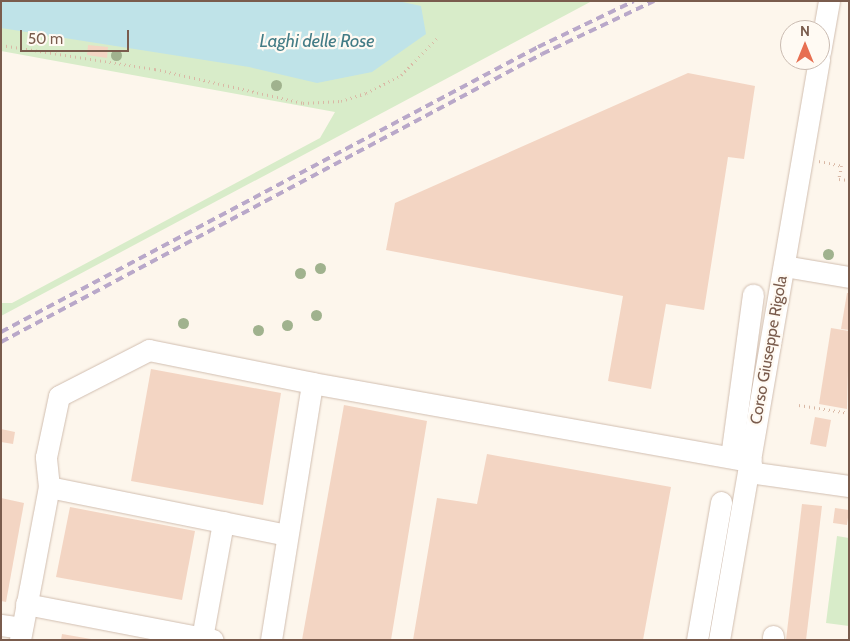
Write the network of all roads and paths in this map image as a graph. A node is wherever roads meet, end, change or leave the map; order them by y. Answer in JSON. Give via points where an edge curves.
{"nodes":[{"id":1,"x":828,"y":1,"type":"edge"},
{"id":2,"x":825,"y":20,"type":"edge"},
{"id":3,"x":438,"y":37,"type":"dead end"},
{"id":4,"x":1,"y":45,"type":"edge"},
{"id":5,"x":817,"y":70,"type":"edge"},
{"id":6,"x":816,"y":160,"type":"dead end"},
{"id":7,"x":849,"y":180,"type":"edge"},
{"id":8,"x":784,"y":266,"type":"junction"},
{"id":9,"x":849,"y":277,"type":"edge"},
{"id":10,"x":753,"y":294,"type":"dead end"},
{"id":11,"x":312,"y":383,"type":"junction"},
{"id":12,"x":799,"y":405,"type":"dead end"},
{"id":13,"x":849,"y":413,"type":"edge"},
{"id":14,"x":743,"y":463,"type":"junction"},
{"id":15,"x":849,"y":486,"type":"edge"},
{"id":16,"x":49,"y":487,"type":"junction"},
{"id":17,"x":721,"y":502,"type":"dead end"},
{"id":18,"x":223,"y":522,"type":"junction"},
{"id":19,"x":286,"y":535,"type":"junction"},
{"id":20,"x":26,"y":604,"type":"junction"},
{"id":21,"x":14,"y":631,"type":"edge"},
{"id":22,"x":208,"y":639,"type":"edge"},
{"id":23,"x":271,"y":640,"type":"edge"},
{"id":24,"x":697,"y":640,"type":"edge"},
{"id":25,"x":719,"y":640,"type":"edge"}],
"edges":[{"from":1,"to":2,"type":"street"},
{"from":3,"to":4,"type":"path","via":[[401,76],[340,101],[303,104],[155,69]]},
{"from":5,"to":8,"type":"street","name":"Corso Giuseppe Rigola"},
{"from":6,"to":7,"type":"path","via":[[842,166],[839,179]]},
{"from":8,"to":9,"type":"street"},
{"from":8,"to":14,"type":"street","name":"Corso Giuseppe Rigola"},
{"from":10,"to":14,"type":"street"},
{"from":11,"to":14,"type":"street"},
{"from":11,"to":16,"type":"street","via":[[149,350],[59,396],[46,458]]},
{"from":11,"to":19,"type":"street"},
{"from":12,"to":13,"type":"path"},
{"from":14,"to":15,"type":"street"},
{"from":14,"to":25,"type":"street","name":"Corso Giuseppe Rigola"},
{"from":16,"to":18,"type":"street"},
{"from":16,"to":20,"type":"street"},
{"from":17,"to":24,"type":"street"},
{"from":18,"to":19,"type":"street"},
{"from":18,"to":22,"type":"street"},
{"from":19,"to":23,"type":"street"},
{"from":20,"to":21,"type":"street"},
{"from":20,"to":22,"type":"street"}]}
